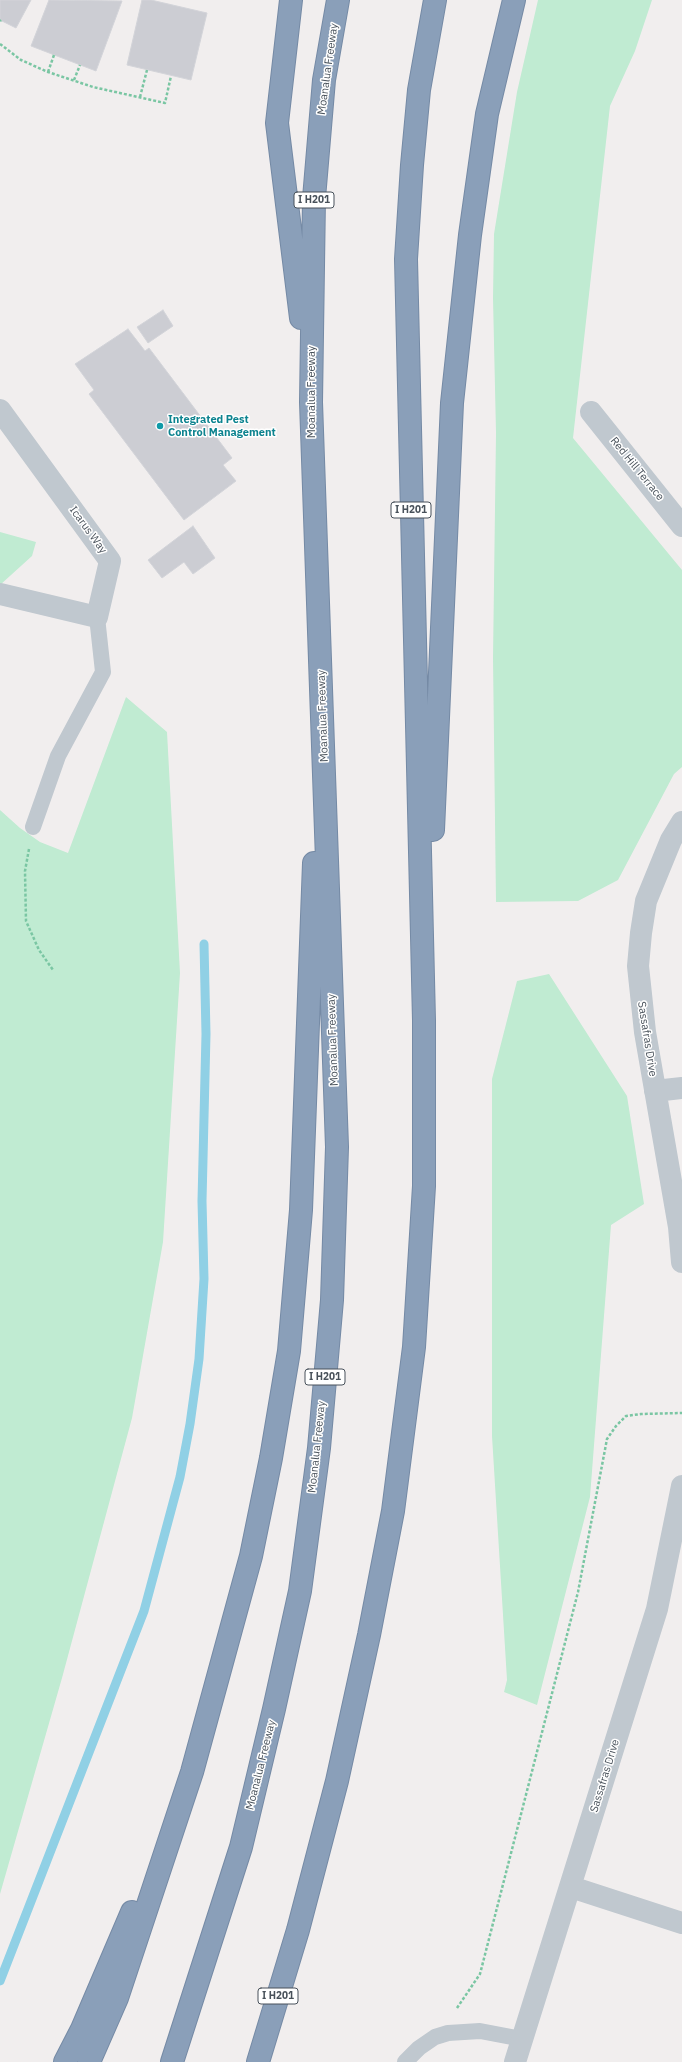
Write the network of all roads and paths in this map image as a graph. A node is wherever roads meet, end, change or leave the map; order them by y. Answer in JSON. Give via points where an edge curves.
{"nodes":[{"id":1,"x":291,"y":0,"type":"edge"},
{"id":2,"x":338,"y":0,"type":"edge"},
{"id":3,"x":435,"y":0,"type":"edge"},
{"id":4,"x":514,"y":0,"type":"edge"},
{"id":5,"x":0,"y":44,"type":"edge"},
{"id":6,"x":54,"y":55,"type":"dead end"},
{"id":7,"x":80,"y":65,"type":"dead end"},
{"id":8,"x":147,"y":70,"type":"dead end"},
{"id":9,"x":48,"y":72,"type":"junction"},
{"id":10,"x":171,"y":76,"type":"dead end"},
{"id":11,"x":74,"y":80,"type":"junction"},
{"id":12,"x":140,"y":97,"type":"junction"},
{"id":13,"x":311,"y":402,"type":"junction"},
{"id":14,"x":0,"y":410,"type":"edge"},
{"id":15,"x":592,"y":412,"type":"dead end"},
{"id":16,"x":682,"y":526,"type":"edge"},
{"id":17,"x":0,"y":594,"type":"edge"},
{"id":18,"x":97,"y":617,"type":"junction"},
{"id":19,"x":321,"y":673,"type":"junction"},
{"id":20,"x":682,"y":822,"type":"edge"},
{"id":21,"x":33,"y":826,"type":"joint"},
{"id":22,"x":53,"y":970,"type":"dead end"},
{"id":23,"x":424,"y":1021,"type":"junction"},
{"id":24,"x":682,"y":1088,"type":"edge"},
{"id":25,"x":655,"y":1091,"type":"junction"},
{"id":26,"x":682,"y":1262,"type":"edge"},
{"id":27,"x":682,"y":1413,"type":"edge"},
{"id":28,"x":682,"y":1486,"type":"edge"},
{"id":29,"x":251,"y":1556,"type":"junction"},
{"id":30,"x":571,"y":1887,"type":"junction"},
{"id":31,"x":682,"y":1923,"type":"edge"},
{"id":32,"x":298,"y":1930,"type":"junction"},
{"id":33,"x":435,"y":2037,"type":"junction"},
{"id":34,"x":522,"y":2039,"type":"junction"},
{"id":35,"x":65,"y":2062,"type":"edge"},
{"id":36,"x":89,"y":2062,"type":"edge"},
{"id":37,"x":172,"y":2062,"type":"edge"},
{"id":38,"x":258,"y":2062,"type":"edge"},
{"id":39,"x":266,"y":2062,"type":"edge"},
{"id":40,"x":405,"y":2062,"type":"edge"},
{"id":41,"x":515,"y":2062,"type":"edge"}],
"edges":[{"from":1,"to":13,"type":"highway","via":[[277,123]]},
{"from":2,"to":13,"type":"highway","name":"Moanalua Freeway","number":"I H201","via":[[324,80],[314,198]]},
{"from":3,"to":23,"type":"highway","number":"I H201","via":[[419,90],[406,259]]},
{"from":4,"to":23,"type":"highway","via":[[487,114],[470,235],[452,403]]},
{"from":5,"to":9,"type":"path","via":[[21,60]]},
{"from":6,"to":9,"type":"path"},
{"from":7,"to":11,"type":"path"},
{"from":8,"to":12,"type":"path"},
{"from":9,"to":11,"type":"path"},
{"from":10,"to":12,"type":"path","via":[[165,102]]},
{"from":11,"to":12,"type":"path"},
{"from":13,"to":19,"type":"highway","name":"Moanalua Freeway","number":"I H201"},
{"from":14,"to":18,"type":"street","name":"Icarus Way","via":[[110,561]]},
{"from":15,"to":16,"type":"street","name":"Red Hill Terrace"},
{"from":17,"to":18,"type":"street"},
{"from":18,"to":21,"type":"lane","via":[[103,672],[58,756]]},
{"from":19,"to":29,"type":"highway","via":[[301,1210],[289,1352]]},
{"from":19,"to":37,"type":"highway","name":"Moanalua Freeway","number":"I H201","via":[[337,1147],[332,1300],[318,1448],[300,1591],[272,1717],[241,1846]]},
{"from":20,"to":25,"type":"street","name":"Sassafras Drive","via":[[671,840],[646,901],[641,933],[638,966],[640,996]]},
{"from":21,"to":22,"type":"path","via":[[25,871],[26,922],[39,950]]},
{"from":23,"to":32,"type":"highway","number":"I H201","via":[[424,1186],[415,1332],[393,1511],[337,1781]]},
{"from":24,"to":25,"type":"street"},
{"from":25,"to":26,"type":"street","name":"Sassafras Drive","via":[[679,1227]]},
{"from":27,"to":33,"type":"path","via":[[626,1416],[607,1439],[578,1592],[480,1974]]},
{"from":28,"to":30,"type":"street","name":"Sassafras Drive","via":[[657,1609]]},
{"from":29,"to":35,"type":"highway","via":[[184,1771],[137,1899],[82,2029]]},
{"from":29,"to":36,"type":"highway","via":[[192,1772],[117,1998]]},
{"from":30,"to":31,"type":"street"},
{"from":30,"to":34,"type":"street","name":"Sassafras Drive"},
{"from":32,"to":38,"type":"highway","number":"I H201"},
{"from":32,"to":39,"type":"highway"},
{"from":33,"to":34,"type":"lane","via":[[448,2033],[480,2031]]},
{"from":33,"to":40,"type":"lane"},
{"from":34,"to":41,"type":"street","name":"Sassafras Drive"}]}
